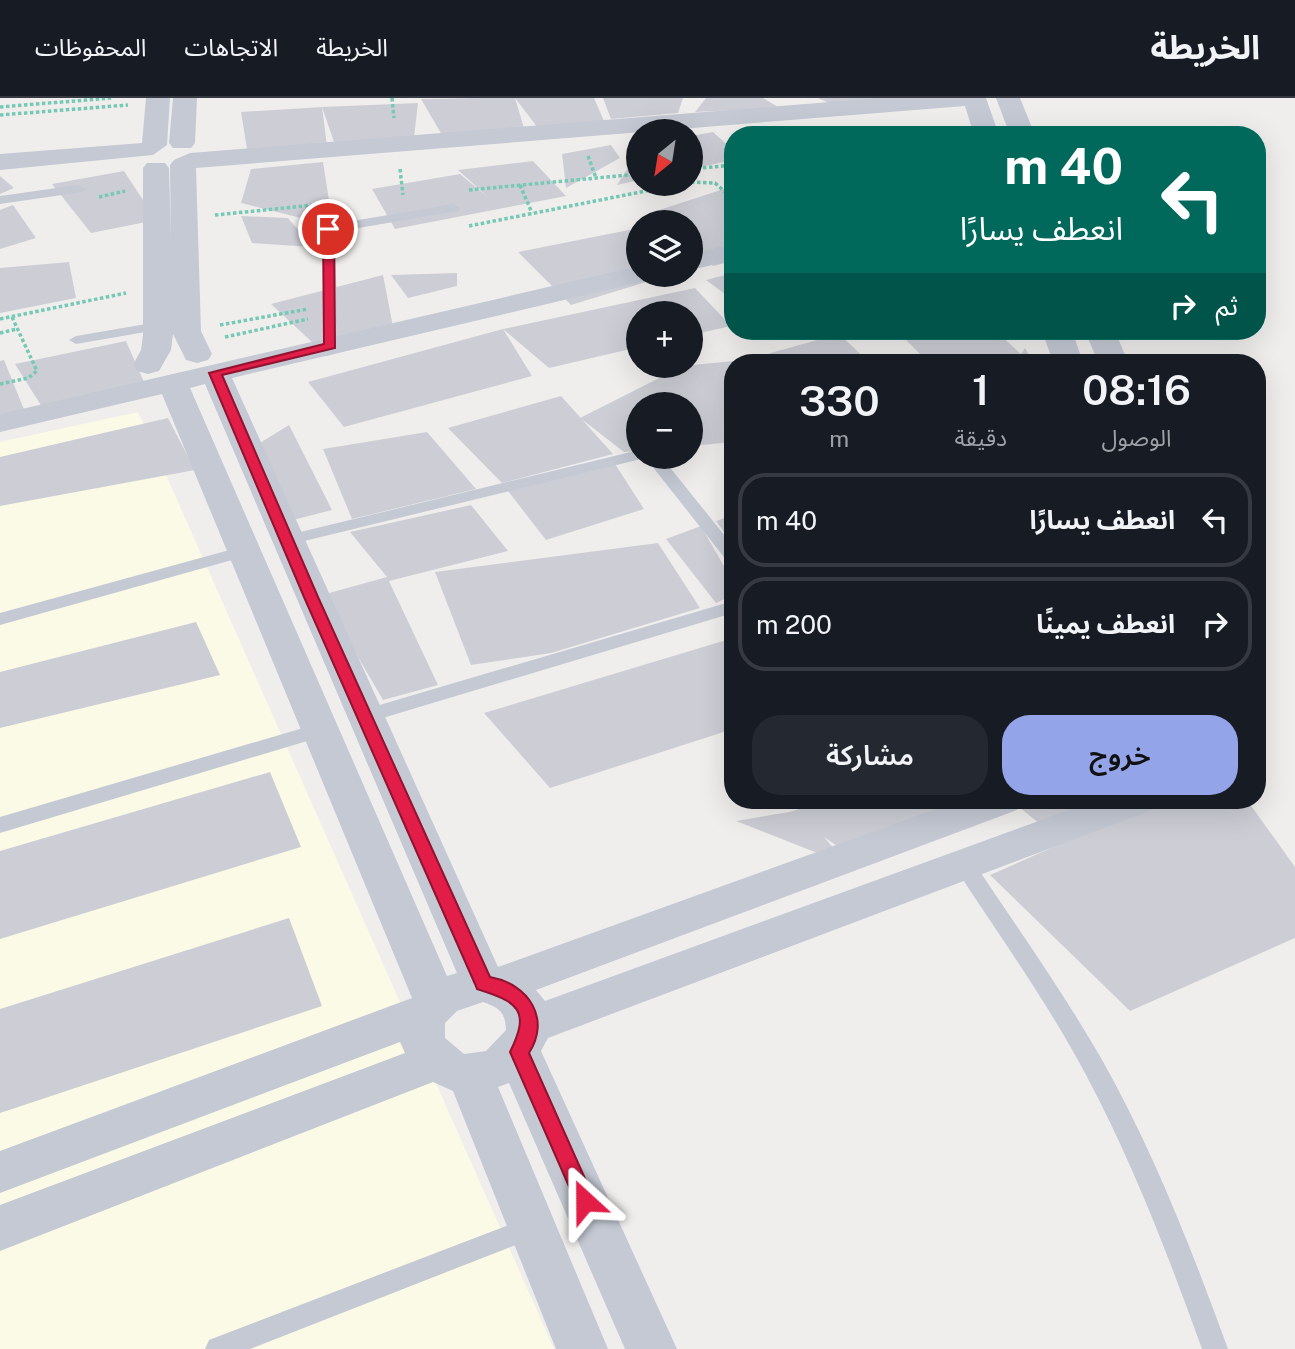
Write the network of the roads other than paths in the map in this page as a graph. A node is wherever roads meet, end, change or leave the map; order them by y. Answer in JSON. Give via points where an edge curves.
{"nodes":[{"id":1,"x":158,"y":98,"type":"edge"},
{"id":2,"x":186,"y":98,"type":"edge"},
{"id":3,"x":767,"y":98,"type":"edge"},
{"id":4,"x":973,"y":98,"type":"edge"},
{"id":5,"x":1008,"y":98,"type":"edge"},
{"id":6,"x":984,"y":126,"type":"edge"},
{"id":7,"x":1019,"y":126,"type":"edge"},
{"id":8,"x":187,"y":154,"type":"junction"},
{"id":9,"x":149,"y":157,"type":"junction"},
{"id":10,"x":0,"y":162,"type":"edge"},
{"id":11,"x":0,"y":175,"type":"edge"},
{"id":12,"x":78,"y":189,"type":"dead end"},
{"id":13,"x":0,"y":200,"type":"edge"},
{"id":14,"x":453,"y":208,"type":"dead end"},
{"id":15,"x":724,"y":233,"type":"edge"},
{"id":16,"x":703,"y":237,"type":"edge"},
{"id":17,"x":724,"y":254,"type":"edge"},
{"id":18,"x":626,"y":256,"type":"edge"},
{"id":19,"x":703,"y":259,"type":"edge"},
{"id":20,"x":626,"y":276,"type":"edge"},
{"id":21,"x":158,"y":326,"type":"junction"},
{"id":22,"x":324,"y":326,"type":"junction"},
{"id":23,"x":76,"y":340,"type":"dead end"},
{"id":24,"x":206,"y":363,"type":"junction"},
{"id":25,"x":160,"y":374,"type":"junction"},
{"id":26,"x":0,"y":399,"type":"edge"},
{"id":27,"x":0,"y":423,"type":"edge"},
{"id":28,"x":626,"y":458,"type":"edge"},
{"id":29,"x":664,"y":469,"type":"edge"},
{"id":30,"x":288,"y":540,"type":"junction"},
{"id":31,"x":724,"y":546,"type":"edge"},
{"id":32,"x":244,"y":551,"type":"junction"},
{"id":33,"x":724,"y":610,"type":"edge"},
{"id":34,"x":0,"y":619,"type":"edge"},
{"id":35,"x":366,"y":716,"type":"junction"},
{"id":36,"x":320,"y":730,"type":"junction"},
{"id":37,"x":978,"y":809,"type":"edge"},
{"id":38,"x":1113,"y":809,"type":"edge"},
{"id":39,"x":0,"y":825,"type":"edge"},
{"id":40,"x":963,"y":863,"type":"junction"},
{"id":41,"x":491,"y":985,"type":"junction"},
{"id":42,"x":431,"y":1007,"type":"junction"},
{"id":43,"x":525,"y":1039,"type":"junction"},
{"id":44,"x":452,"y":1067,"type":"junction"},
{"id":45,"x":0,"y":1172,"type":"edge"},
{"id":46,"x":0,"y":1227,"type":"edge"},
{"id":47,"x":532,"y":1227,"type":"junction"},
{"id":48,"x":218,"y":1349,"type":"edge"},
{"id":49,"x":582,"y":1349,"type":"edge"},
{"id":50,"x":651,"y":1349,"type":"edge"},
{"id":51,"x":1215,"y":1349,"type":"edge"}],
"edges":[{"from":1,"to":9,"type":"street"},
{"from":2,"to":8,"type":"street"},
{"from":3,"to":8,"type":"street","via":[[396,129]]},
{"from":4,"to":6,"type":"street"},
{"from":4,"to":8,"type":"street"},
{"from":5,"to":7,"type":"street"},
{"from":8,"to":9,"type":"street"},
{"from":8,"to":24,"type":"street","via":[[186,331]]},
{"from":9,"to":10,"type":"street"},
{"from":9,"to":11,"type":"street"},
{"from":9,"to":21,"type":"street"},
{"from":12,"to":13,"type":"lane"},
{"from":14,"to":22,"type":"lane","via":[[328,229]]},
{"from":15,"to":16,"type":"street"},
{"from":17,"to":19,"type":"street"},
{"from":18,"to":22,"type":"street"},
{"from":20,"to":22,"type":"street"},
{"from":21,"to":23,"type":"lane"},
{"from":21,"to":25,"type":"street"},
{"from":22,"to":24,"type":"street"},
{"from":24,"to":25,"type":"street"},
{"from":24,"to":30,"type":"street"},
{"from":25,"to":26,"type":"street"},
{"from":25,"to":27,"type":"street"},
{"from":25,"to":32,"type":"street"},
{"from":28,"to":30,"type":"lane"},
{"from":29,"to":31,"type":"lane"},
{"from":30,"to":35,"type":"street"},
{"from":32,"to":34,"type":"lane"},
{"from":32,"to":36,"type":"street"},
{"from":33,"to":35,"type":"lane"},
{"from":35,"to":41,"type":"street"},
{"from":36,"to":39,"type":"lane"},
{"from":36,"to":42,"type":"street"},
{"from":37,"to":41,"type":"street"},
{"from":38,"to":40,"type":"street"},
{"from":40,"to":43,"type":"street"},
{"from":40,"to":51,"type":"lane","via":[[1072,1030],[1132,1143]]},
{"from":41,"to":42,"type":"street","via":[[466,985]]},
{"from":41,"to":43,"type":"street","via":[[514,995],[526,1008]]},
{"from":42,"to":44,"type":"street","via":[[422,1038]]},
{"from":42,"to":45,"type":"street"},
{"from":43,"to":44,"type":"street","via":[[497,1068]]},
{"from":43,"to":50,"type":"street"},
{"from":44,"to":46,"type":"street"},
{"from":44,"to":47,"type":"street"},
{"from":47,"to":48,"type":"lane"},
{"from":47,"to":49,"type":"street"}]}
